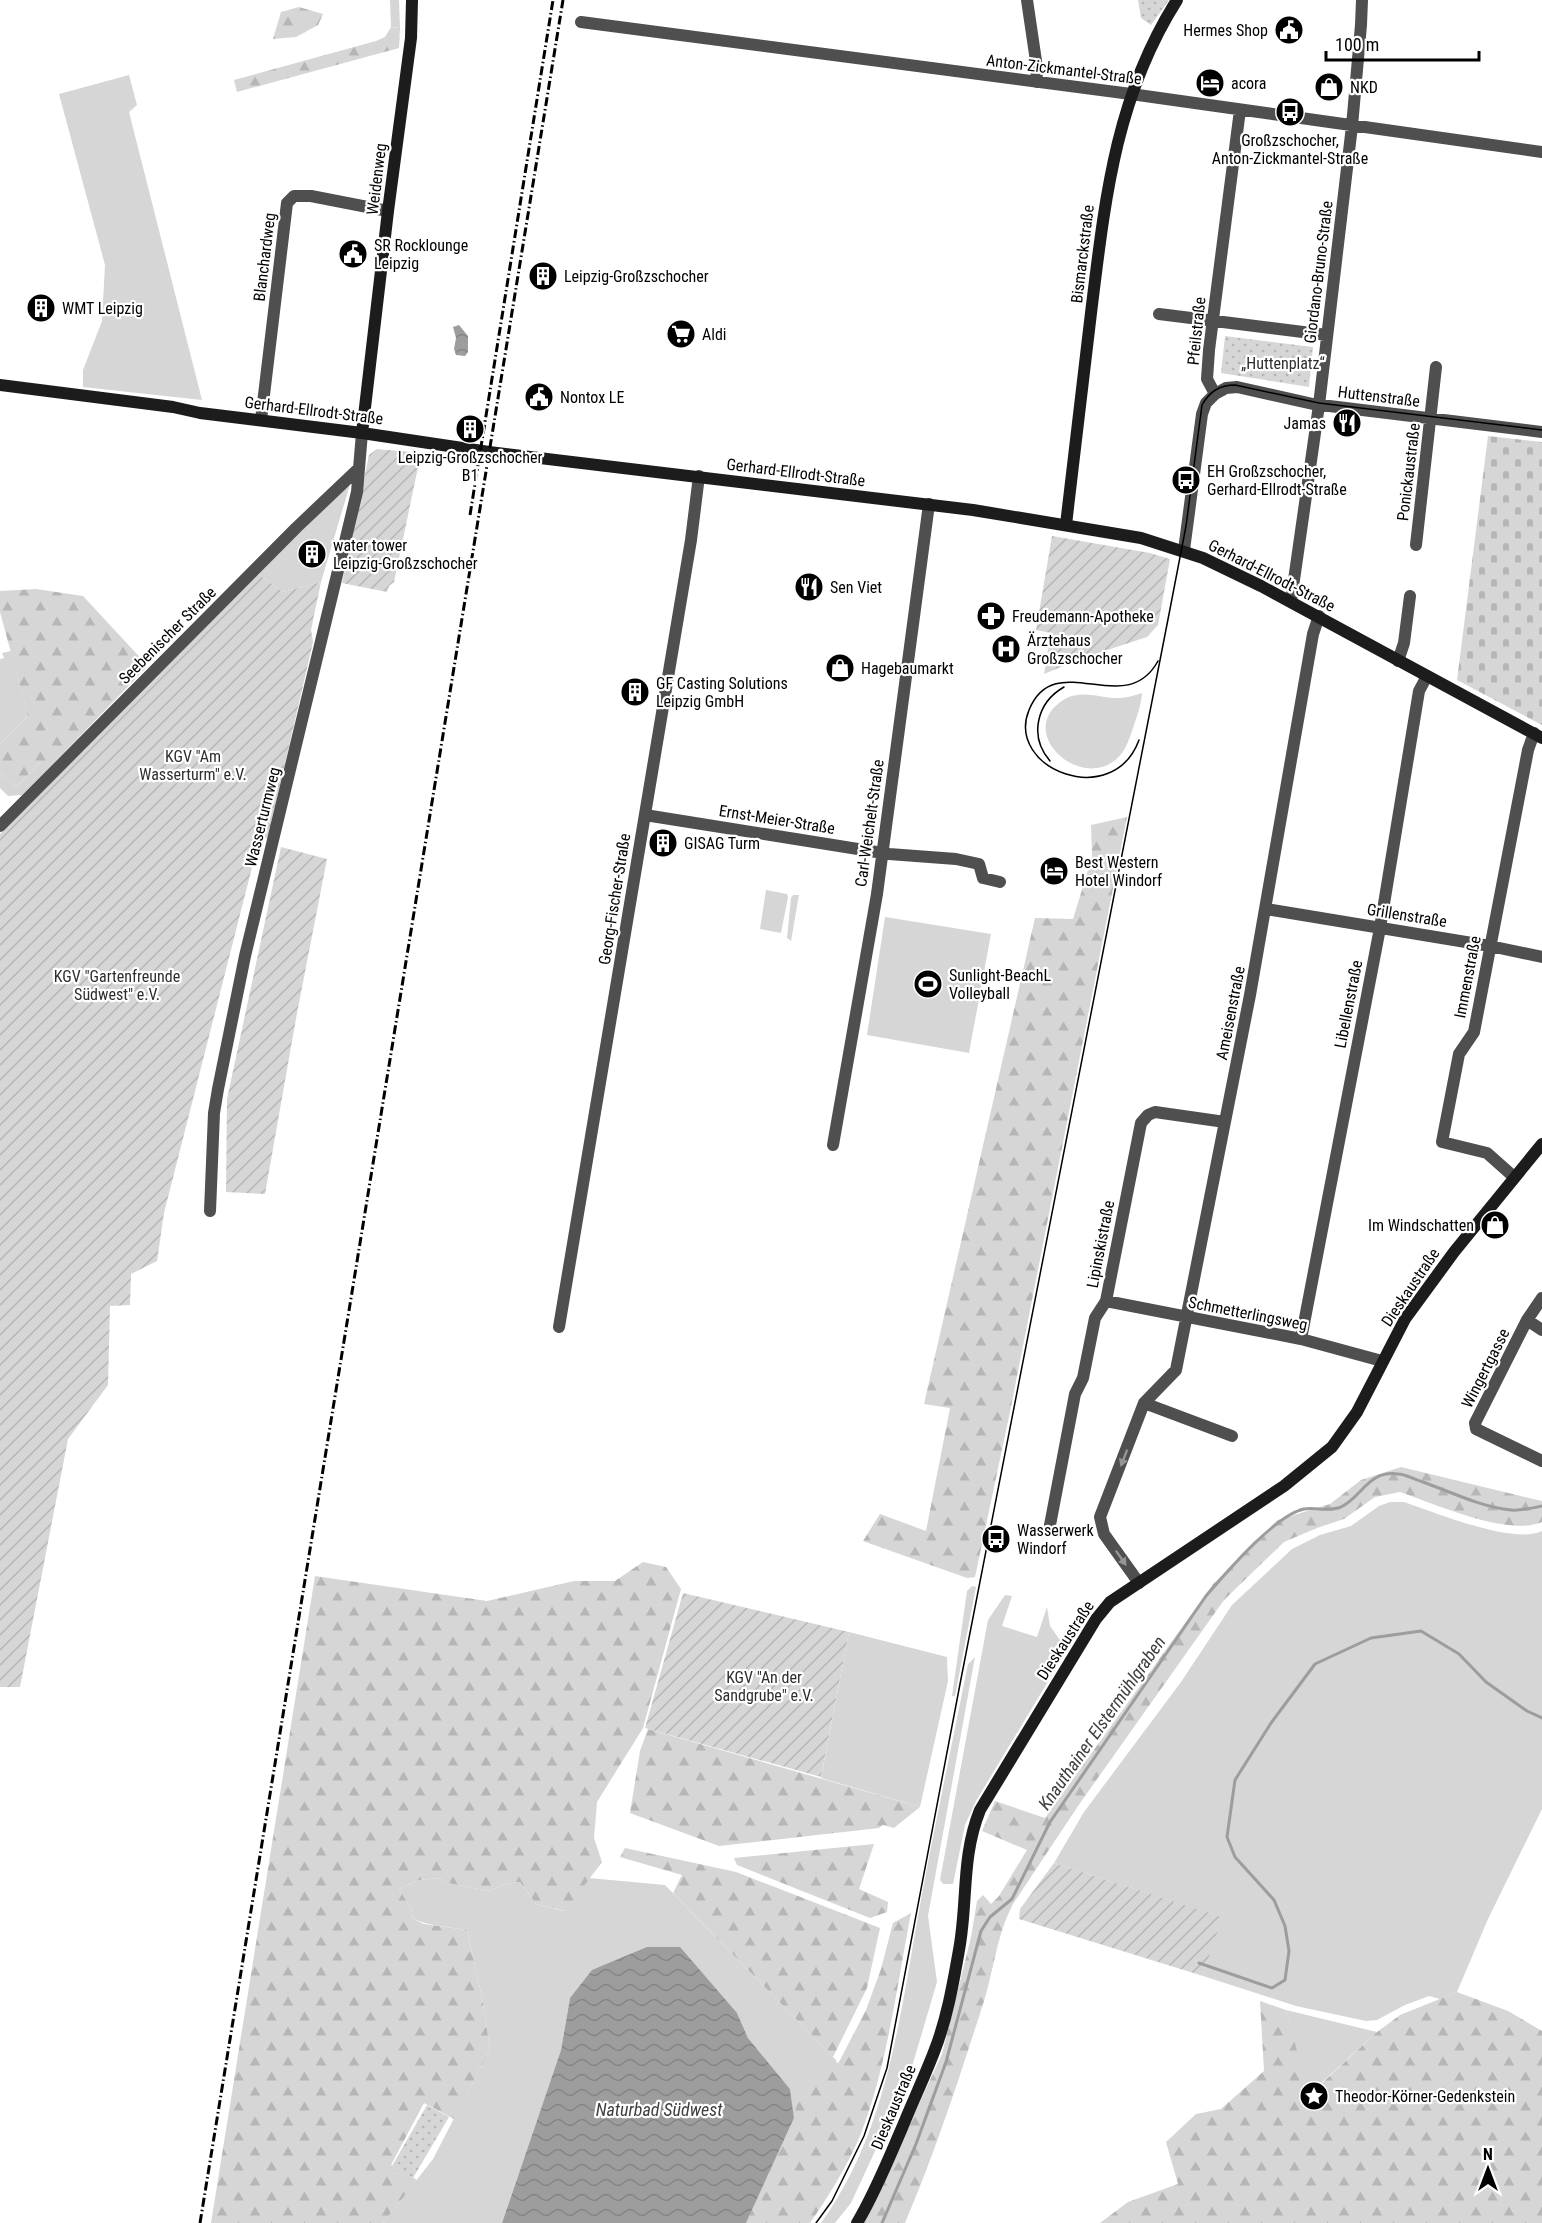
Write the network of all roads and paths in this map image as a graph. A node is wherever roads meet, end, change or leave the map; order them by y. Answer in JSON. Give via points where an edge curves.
{"nodes":[{"id":1,"x":412,"y":0,"type":"edge"},
{"id":2,"x":1027,"y":0,"type":"edge"},
{"id":3,"x":1177,"y":0,"type":"edge"},
{"id":4,"x":1362,"y":0,"type":"edge"},
{"id":5,"x":581,"y":22,"type":"dead end"},
{"id":6,"x":1037,"y":82,"type":"junction"},
{"id":7,"x":1131,"y":94,"type":"junction"},
{"id":8,"x":1240,"y":110,"type":"junction"},
{"id":9,"x":1352,"y":126,"type":"junction"},
{"id":10,"x":1542,"y":152,"type":"edge"},
{"id":11,"x":388,"y":211,"type":"junction"},
{"id":12,"x":1159,"y":314,"type":"dead end"},
{"id":13,"x":1213,"y":322,"type":"junction"},
{"id":14,"x":1327,"y":335,"type":"junction"},
{"id":15,"x":1436,"y":367,"type":"dead end"},
{"id":16,"x":0,"y":385,"type":"edge"},
{"id":17,"x":1215,"y":394,"type":"junction"},
{"id":18,"x":1319,"y":405,"type":"junction"},
{"id":19,"x":1431,"y":418,"type":"junction"},
{"id":20,"x":261,"y":420,"type":"junction"},
{"id":21,"x":1542,"y":426,"type":"edge"},
{"id":22,"x":1542,"y":432,"type":"edge"},
{"id":23,"x":362,"y":433,"type":"junction"},
{"id":24,"x":358,"y":469,"type":"junction"},
{"id":25,"x":699,"y":476,"type":"junction"},
{"id":26,"x":929,"y":504,"type":"junction"},
{"id":27,"x":1066,"y":525,"type":"junction"},
{"id":28,"x":1416,"y":545,"type":"dead end"},
{"id":29,"x":1184,"y":550,"type":"junction"},
{"id":30,"x":1410,"y":596,"type":"dead end"},
{"id":31,"x":1291,"y":601,"type":"junction"},
{"id":32,"x":1319,"y":616,"type":"junction"},
{"id":33,"x":1398,"y":661,"type":"junction"},
{"id":34,"x":1427,"y":676,"type":"junction"},
{"id":35,"x":1538,"y":735,"type":"edge"},
{"id":36,"x":645,"y":815,"type":"junction"},
{"id":37,"x":0,"y":826,"type":"edge"},
{"id":38,"x":882,"y":853,"type":"junction"},
{"id":39,"x":1000,"y":882,"type":"dead end"},
{"id":40,"x":1266,"y":909,"type":"junction"},
{"id":41,"x":1380,"y":928,"type":"junction"},
{"id":42,"x":1490,"y":946,"type":"junction"},
{"id":43,"x":1542,"y":957,"type":"edge"},
{"id":44,"x":1226,"y":1122,"type":"junction"},
{"id":45,"x":1542,"y":1144,"type":"edge"},
{"id":46,"x":833,"y":1145,"type":"dead end"},
{"id":47,"x":1514,"y":1177,"type":"junction"},
{"id":48,"x":210,"y":1211,"type":"dead end"},
{"id":49,"x":1542,"y":1298,"type":"edge"},
{"id":50,"x":1106,"y":1301,"type":"junction"},
{"id":51,"x":1187,"y":1318,"type":"junction"},
{"id":52,"x":1527,"y":1320,"type":"junction"},
{"id":53,"x":559,"y":1327,"type":"dead end"},
{"id":54,"x":1542,"y":1330,"type":"edge"},
{"id":55,"x":1301,"y":1339,"type":"junction"},
{"id":56,"x":1382,"y":1361,"type":"junction"},
{"id":57,"x":1144,"y":1403,"type":"junction"},
{"id":58,"x":1232,"y":1436,"type":"dead end"},
{"id":59,"x":1542,"y":1461,"type":"edge"},
{"id":60,"x":1050,"y":1525,"type":"dead end"},
{"id":61,"x":1139,"y":1583,"type":"junction"},
{"id":62,"x":857,"y":2223,"type":"edge"}],
"edges":[{"from":1,"to":11,"type":"main road","name":"Weidenweg","via":[[411,38]]},
{"from":2,"to":6,"type":"street"},
{"from":3,"to":7,"type":"main road","name":"Bismarckstraße"},
{"from":4,"to":9,"type":"street","name":"Giordano-Bruno-Straße"},
{"from":5,"to":6,"type":"street","name":"Anton-Zickmantel-Straße"},
{"from":6,"to":7,"type":"street","name":"Anton-Zickmantel-Straße"},
{"from":7,"to":8,"type":"street","name":"Anton-Zickmantel-Straße"},
{"from":7,"to":27,"type":"main road","name":"Bismarckstraße","via":[[1107,191]]},
{"from":8,"to":9,"type":"street","name":"Anton-Zickmantel-Straße"},
{"from":8,"to":13,"type":"street","name":"Pfeilstraße"},
{"from":9,"to":10,"type":"street","name":"Anton-Zickmantel-Straße"},
{"from":9,"to":14,"type":"street","name":"Giordano-Bruno-Straße"},
{"from":11,"to":20,"type":"street","name":"Blanchardweg","via":[[311,196],[294,196],[287,203]]},
{"from":11,"to":23,"type":"main road","name":"Weidenweg"},
{"from":12,"to":13,"type":"street"},
{"from":13,"to":14,"type":"street"},
{"from":13,"to":17,"type":"street","name":"Pfeilstraße","via":[[1207,376]]},
{"from":14,"to":18,"type":"street","name":"Giordano-Bruno-Straße"},
{"from":15,"to":19,"type":"street","name":"Ponickaustraße"},
{"from":16,"to":20,"type":"main road","name":"Gerhard-Ellrodt-Straße"},
{"from":17,"to":18,"type":"street","name":"Huttenstraße","via":[[1238,387]]},
{"from":17,"to":29,"type":"street","via":[[1202,414]]},
{"from":18,"to":19,"type":"street","name":"Huttenstraße"},
{"from":18,"to":31,"type":"street","name":"Giordano-Bruno-Straße"},
{"from":19,"to":22,"type":"street","name":"Huttenstraße"},
{"from":19,"to":28,"type":"street","name":"Ponickaustraße"},
{"from":20,"to":23,"type":"main road","name":"Gerhard-Ellrodt-Straße"},
{"from":21,"to":22,"type":"street"},
{"from":23,"to":24,"type":"street","name":"Wasserturmweg"},
{"from":23,"to":25,"type":"main road","name":"Gerhard-Ellrodt-Straße"},
{"from":24,"to":37,"type":"street","name":"Seebenischer Straße"},
{"from":24,"to":48,"type":"street","name":"Wasserturmweg","via":[[357,492],[245,956],[218,1089]]},
{"from":25,"to":26,"type":"main road","name":"Gerhard-Ellrodt-Straße"},
{"from":25,"to":36,"type":"street","name":"Georg-Fischer-Straße"},
{"from":26,"to":27,"type":"main road","name":"Gerhard-Ellrodt-Straße"},
{"from":26,"to":38,"type":"street","name":"Carl-Weichelt-Straße"},
{"from":27,"to":29,"type":"main road","name":"Gerhard-Ellrodt-Straße","via":[[1142,538]]},
{"from":29,"to":31,"type":"main road","name":"Gerhard-Ellrodt-Straße"},
{"from":30,"to":33,"type":"street"},
{"from":31,"to":32,"type":"main road","name":"Gerhard-Ellrodt-Straße"},
{"from":32,"to":33,"type":"main road","name":"Gerhard-Ellrodt-Straße"},
{"from":32,"to":40,"type":"street","name":"Ameisenstraße"},
{"from":33,"to":34,"type":"main road","name":"Gerhard-Ellrodt-Straße"},
{"from":34,"to":35,"type":"main road","name":"Gerhard-Ellrodt-Straße"},
{"from":34,"to":41,"type":"street","name":"Libellenstraße","via":[[1419,691]]},
{"from":35,"to":42,"type":"street","name":"Immenstraße","via":[[1528,750]]},
{"from":36,"to":38,"type":"street","name":"Ernst-Meier-Straße"},
{"from":36,"to":53,"type":"street","name":"Georg-Fischer-Straße"},
{"from":38,"to":39,"type":"street","name":"Ernst-Meier-Straße","via":[[980,864],[983,878]]},
{"from":38,"to":46,"type":"street","name":"Carl-Weichelt-Straße"},
{"from":40,"to":41,"type":"street","name":"Grillenstraße"},
{"from":40,"to":44,"type":"street","name":"Ameisenstraße"},
{"from":41,"to":42,"type":"street","name":"Grillenstraße"},
{"from":41,"to":55,"type":"street","name":"Libellenstraße"},
{"from":42,"to":43,"type":"street","name":"Grillenstraße"},
{"from":42,"to":47,"type":"street","name":"Immenstraße","via":[[1474,1032],[1459,1054],[1442,1142],[1487,1153]]},
{"from":44,"to":50,"type":"street","name":"Lipinskistraße","via":[[1155,1112],[1141,1123]]},
{"from":44,"to":51,"type":"street","name":"Ameisenstraße"},
{"from":45,"to":47,"type":"main road","name":"Dieskaustraße"},
{"from":47,"to":56,"type":"main road","name":"Dieskaustraße","via":[[1454,1252],[1406,1319]]},
{"from":49,"to":52,"type":"street","name":"Wingertgasse"},
{"from":50,"to":51,"type":"street","name":"Schmetterlingsweg"},
{"from":50,"to":60,"type":"street","name":"Lipinskistraße","via":[[1095,1318],[1083,1378],[1075,1394]]},
{"from":51,"to":55,"type":"street","name":"Schmetterlingsweg"},
{"from":51,"to":57,"type":"street","name":"Ameisenstraße","via":[[1176,1370]]},
{"from":52,"to":54,"type":"street","name":"Wingertgasse"},
{"from":52,"to":59,"type":"street","name":"Wingertgasse","via":[[1475,1423],[1476,1429]]},
{"from":55,"to":56,"type":"street","name":"Schmetterlingsweg"},
{"from":56,"to":61,"type":"main road","name":"Dieskaustraße","via":[[1357,1412],[1332,1447],[1284,1486]]},
{"from":57,"to":58,"type":"street"},
{"from":57,"to":61,"type":"street","name":"Ameisenstraße","one_way":true,"via":[[1100,1517],[1104,1534]]},
{"from":61,"to":62,"type":"main road","name":"Dieskaustraße","via":[[1110,1602],[1096,1619],[980,1810],[967,1851],[962,1936],[943,2025],[878,2184]]}]}
